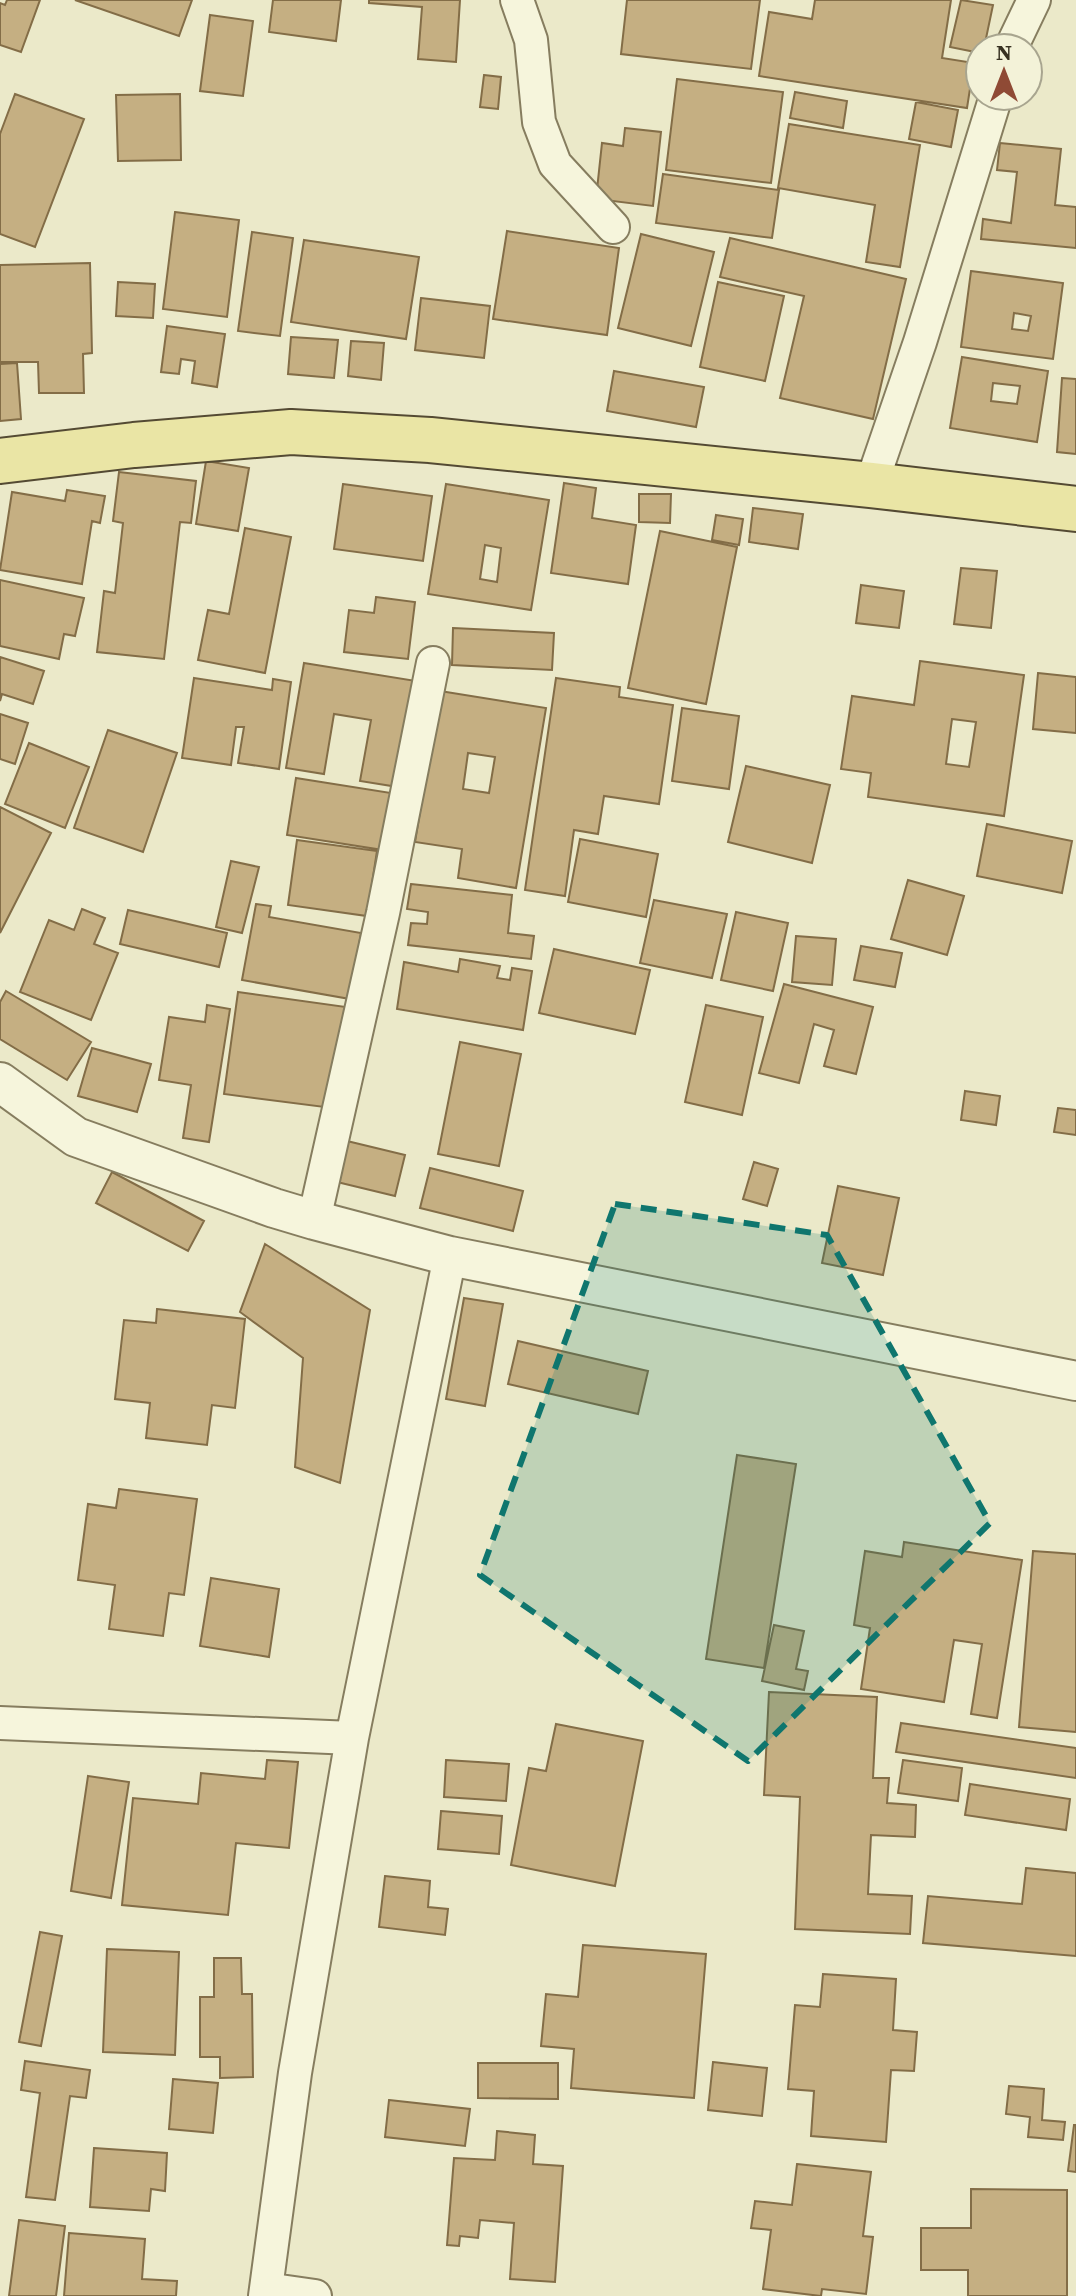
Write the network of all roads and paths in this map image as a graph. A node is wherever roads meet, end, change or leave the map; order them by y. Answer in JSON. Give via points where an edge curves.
{"nodes":[{"id":1,"x":517,"y":0,"type":"edge"},
{"id":2,"x":1034,"y":0,"type":"edge"},
{"id":3,"x":1019,"y":32,"type":"edge"},
{"id":4,"x":991,"y":112,"type":"edge"},
{"id":5,"x":613,"y":227,"type":"dead end"},
{"id":6,"x":0,"y":461,"type":"edge"},
{"id":7,"x":871,"y":485,"type":"junction"},
{"id":8,"x":1076,"y":509,"type":"edge"},
{"id":9,"x":433,"y":663,"type":"dead end"},
{"id":10,"x":0,"y":1082,"type":"edge"},
{"id":11,"x":314,"y":1220,"type":"junction"},
{"id":12,"x":450,"y":1256,"type":"junction"},
{"id":13,"x":1076,"y":1381,"type":"edge"},
{"id":14,"x":0,"y":1723,"type":"edge"},
{"id":15,"x":352,"y":1738,"type":"junction"},
{"id":16,"x":265,"y":2292,"type":"edge"},
{"id":17,"x":315,"y":2296,"type":"edge"}],
"edges":[{"from":1,"to":5,"type":"street","via":[[531,40],[539,122],[555,164]]},
{"from":2,"to":3,"type":"street"},
{"from":4,"to":7,"type":"street"},
{"from":6,"to":7,"type":"main road","via":[[291,432],[430,440]]},
{"from":7,"to":8,"type":"main road"},
{"from":9,"to":11,"type":"street"},
{"from":10,"to":11,"type":"street","via":[[76,1137]]},
{"from":11,"to":12,"type":"street"},
{"from":12,"to":13,"type":"street"},
{"from":12,"to":15,"type":"street"},
{"from":14,"to":15,"type":"street"},
{"from":15,"to":16,"type":"street","via":[[295,2073]]},
{"from":16,"to":17,"type":"street"}]}
